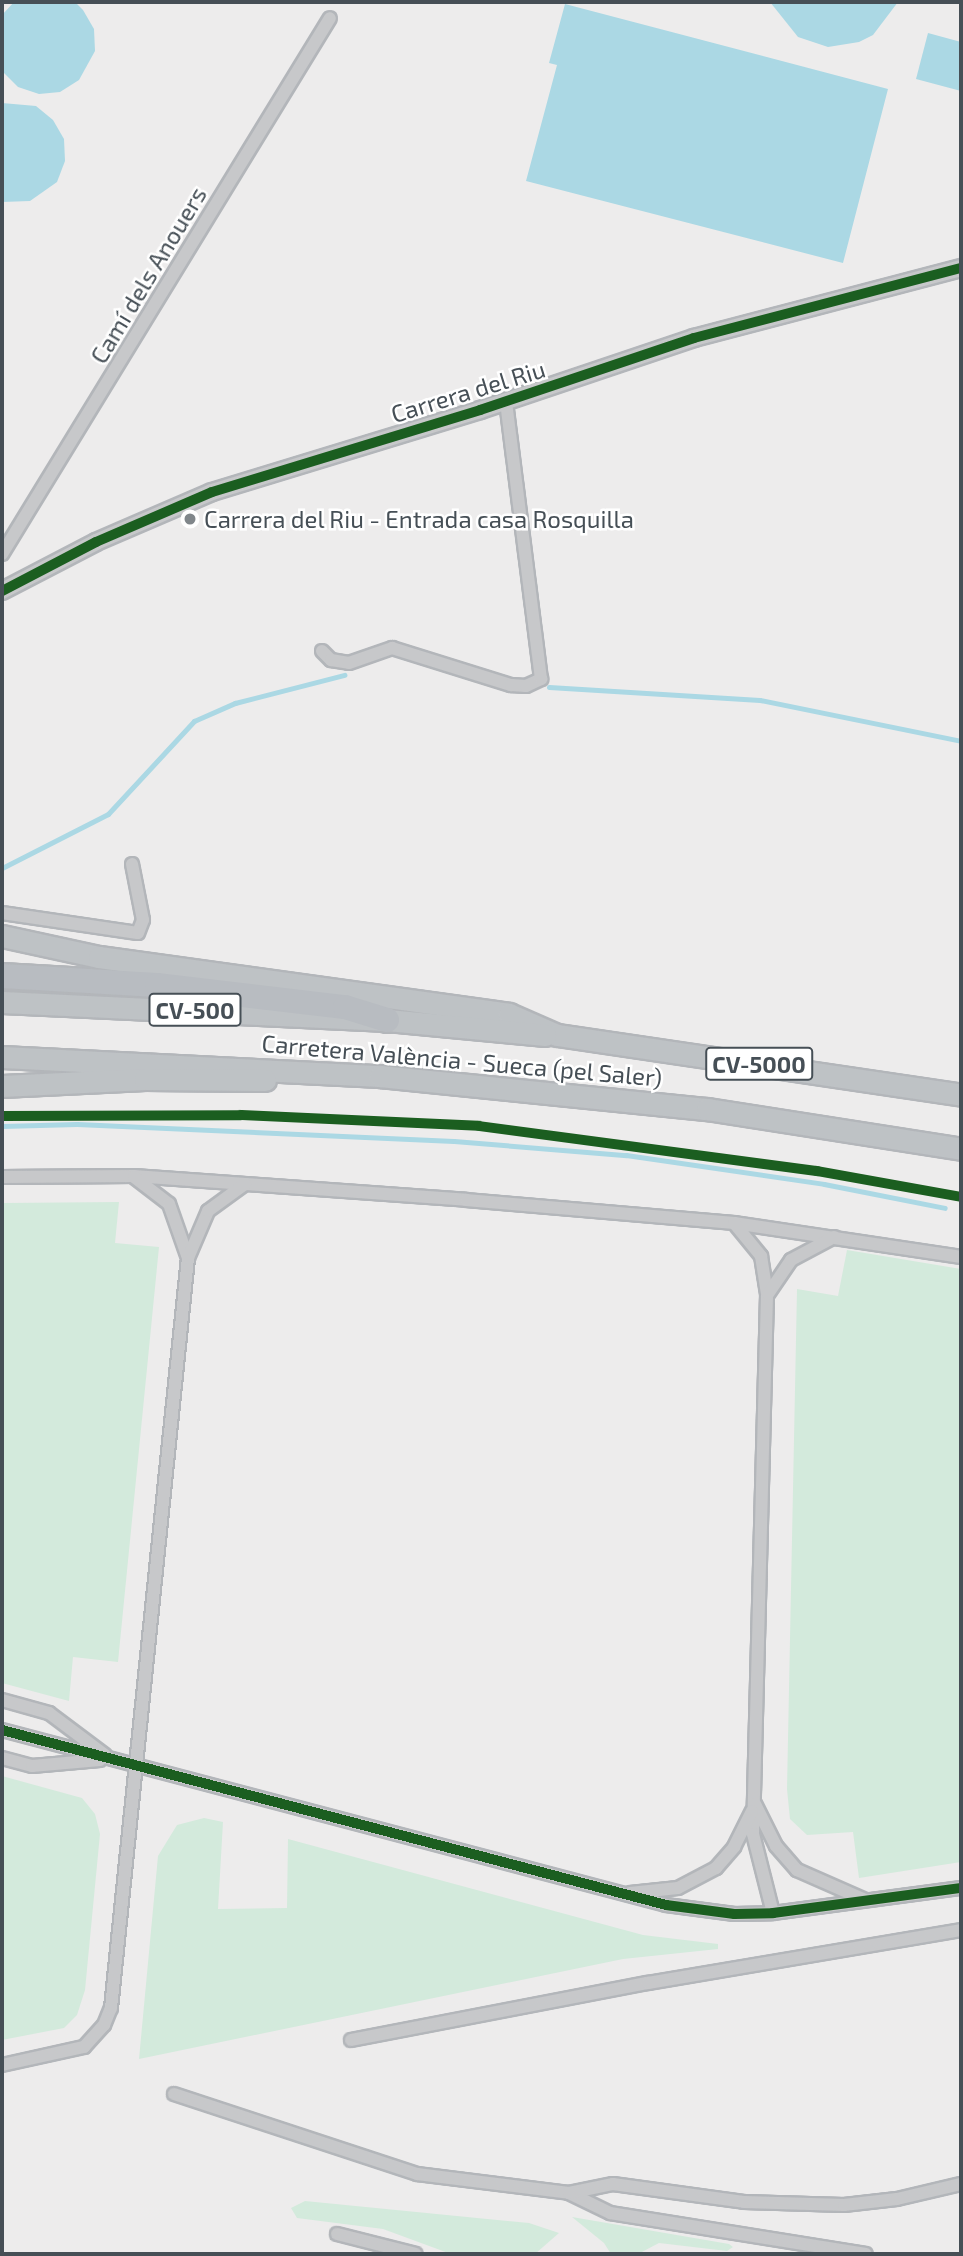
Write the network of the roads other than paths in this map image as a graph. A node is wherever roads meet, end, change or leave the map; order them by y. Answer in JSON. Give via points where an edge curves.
{"nodes":[{"id":1,"x":330,"y":18,"type":"dead end"},
{"id":2,"x":961,"y":268,"type":"edge"},
{"id":3,"x":506,"y":401,"type":"junction"},
{"id":4,"x":2,"y":554,"type":"edge"},
{"id":5,"x":2,"y":591,"type":"edge"},
{"id":6,"x":322,"y":651,"type":"dead end"},
{"id":7,"x":132,"y":864,"type":"dead end"},
{"id":8,"x":2,"y":913,"type":"edge"},
{"id":9,"x":2,"y":936,"type":"edge"},
{"id":10,"x":2,"y":976,"type":"edge"},
{"id":11,"x":2,"y":1002,"type":"edge"},
{"id":12,"x":387,"y":1020,"type":"junction"},
{"id":13,"x":557,"y":1035,"type":"junction"},
{"id":14,"x":2,"y":1057,"type":"edge"},
{"id":15,"x":380,"y":1076,"type":"junction"},
{"id":16,"x":2,"y":1086,"type":"edge"},
{"id":17,"x":961,"y":1095,"type":"edge"},
{"id":18,"x":750,"y":1114,"type":"joint"},
{"id":19,"x":961,"y":1149,"type":"edge"},
{"id":20,"x":134,"y":1176,"type":"junction"},
{"id":21,"x":2,"y":1177,"type":"edge"},
{"id":22,"x":245,"y":1184,"type":"junction"},
{"id":23,"x":734,"y":1223,"type":"junction"},
{"id":24,"x":835,"y":1236,"type":"junction"},
{"id":25,"x":961,"y":1257,"type":"edge"},
{"id":26,"x":188,"y":1258,"type":"junction"},
{"id":27,"x":767,"y":1295,"type":"junction"},
{"id":28,"x":2,"y":1700,"type":"edge"},
{"id":29,"x":2,"y":1730,"type":"edge"},
{"id":30,"x":2,"y":1758,"type":"edge"},
{"id":31,"x":111,"y":1759,"type":"junction"},
{"id":32,"x":139,"y":1766,"type":"junction"},
{"id":33,"x":755,"y":1804,"type":"junction"},
{"id":34,"x":961,"y":1888,"type":"edge"},
{"id":35,"x":619,"y":1894,"type":"junction"},
{"id":36,"x":866,"y":1901,"type":"junction"},
{"id":37,"x":773,"y":1913,"type":"junction"},
{"id":38,"x":961,"y":1930,"type":"edge"},
{"id":39,"x":351,"y":2040,"type":"dead end"},
{"id":40,"x":2,"y":2065,"type":"edge"},
{"id":41,"x":174,"y":2094,"type":"dead end"},
{"id":42,"x":961,"y":2184,"type":"edge"},
{"id":43,"x":569,"y":2193,"type":"junction"},
{"id":44,"x":337,"y":2234,"type":"dead end"},
{"id":45,"x":416,"y":2254,"type":"edge"},
{"id":46,"x":866,"y":2254,"type":"edge"}],
"edges":[{"from":1,"to":4,"type":"street","name":"Camí dels Anouers"},
{"from":2,"to":3,"type":"street","name":"Carrera del Riu","via":[[694,338]]},
{"from":3,"to":5,"type":"street","name":"Carrera del Riu","via":[[212,492],[96,542]]},
{"from":3,"to":6,"type":"street","via":[[541,679],[526,686],[511,685],[391,648],[348,663],[331,660]]},
{"from":7,"to":8,"type":"street","via":[[143,920],[138,933]]},
{"from":9,"to":13,"type":"highway","via":[[113,959],[509,1014]]},
{"from":10,"to":12,"type":"highway","via":[[184,988],[345,1007]]},
{"from":11,"to":12,"type":"highway","name":"Carretera València - Sueca (pel Saler)","number":"CV-500"},
{"from":12,"to":13,"type":"highway","name":"Carretera València - Sueca (pel Saler)","number":"CV-500"},
{"from":13,"to":17,"type":"highway","number":"CV-5000"},
{"from":14,"to":15,"type":"highway","name":"Carretera València - Sueca (pel Saler)","number":"CV-500"},
{"from":15,"to":16,"type":"highway"},
{"from":15,"to":18,"type":"highway","name":"Carretera València - Sueca (pel Saler)","number":"CV-500"},
{"from":18,"to":19,"type":"highway","number":"CV-5000"},
{"from":20,"to":21,"type":"street"},
{"from":20,"to":22,"type":"street"},
{"from":20,"to":26,"type":"street","via":[[169,1204]]},
{"from":22,"to":23,"type":"street"},
{"from":22,"to":26,"type":"street","via":[[208,1211]]},
{"from":23,"to":24,"type":"street"},
{"from":23,"to":27,"type":"street","via":[[761,1256]]},
{"from":24,"to":25,"type":"street"},
{"from":24,"to":27,"type":"street","via":[[791,1260]]},
{"from":26,"to":32,"type":"street"},
{"from":27,"to":33,"type":"street"},
{"from":28,"to":31,"type":"street","via":[[49,1713]]},
{"from":29,"to":31,"type":"street"},
{"from":30,"to":31,"type":"street","via":[[32,1766]]},
{"from":31,"to":32,"type":"street"},
{"from":32,"to":35,"type":"street"},
{"from":32,"to":40,"type":"street","via":[[116,1983],[104,2025],[84,2047],[70,2053]]},
{"from":33,"to":35,"type":"street","via":[[734,1847],[706,1875],[678,1888]]},
{"from":33,"to":36,"type":"street","via":[[776,1846],[797,1870]]},
{"from":33,"to":37,"type":"street","via":[[755,1852]]},
{"from":34,"to":36,"type":"street"},
{"from":35,"to":37,"type":"street","via":[[702,1911]]},
{"from":36,"to":37,"type":"street"},
{"from":38,"to":39,"type":"street"},
{"from":41,"to":43,"type":"street","via":[[417,2174]]},
{"from":42,"to":43,"type":"street","via":[[897,2199],[835,2206],[744,2202],[613,2184]]},
{"from":43,"to":46,"type":"street","via":[[610,2213]]},
{"from":44,"to":45,"type":"street"}]}
